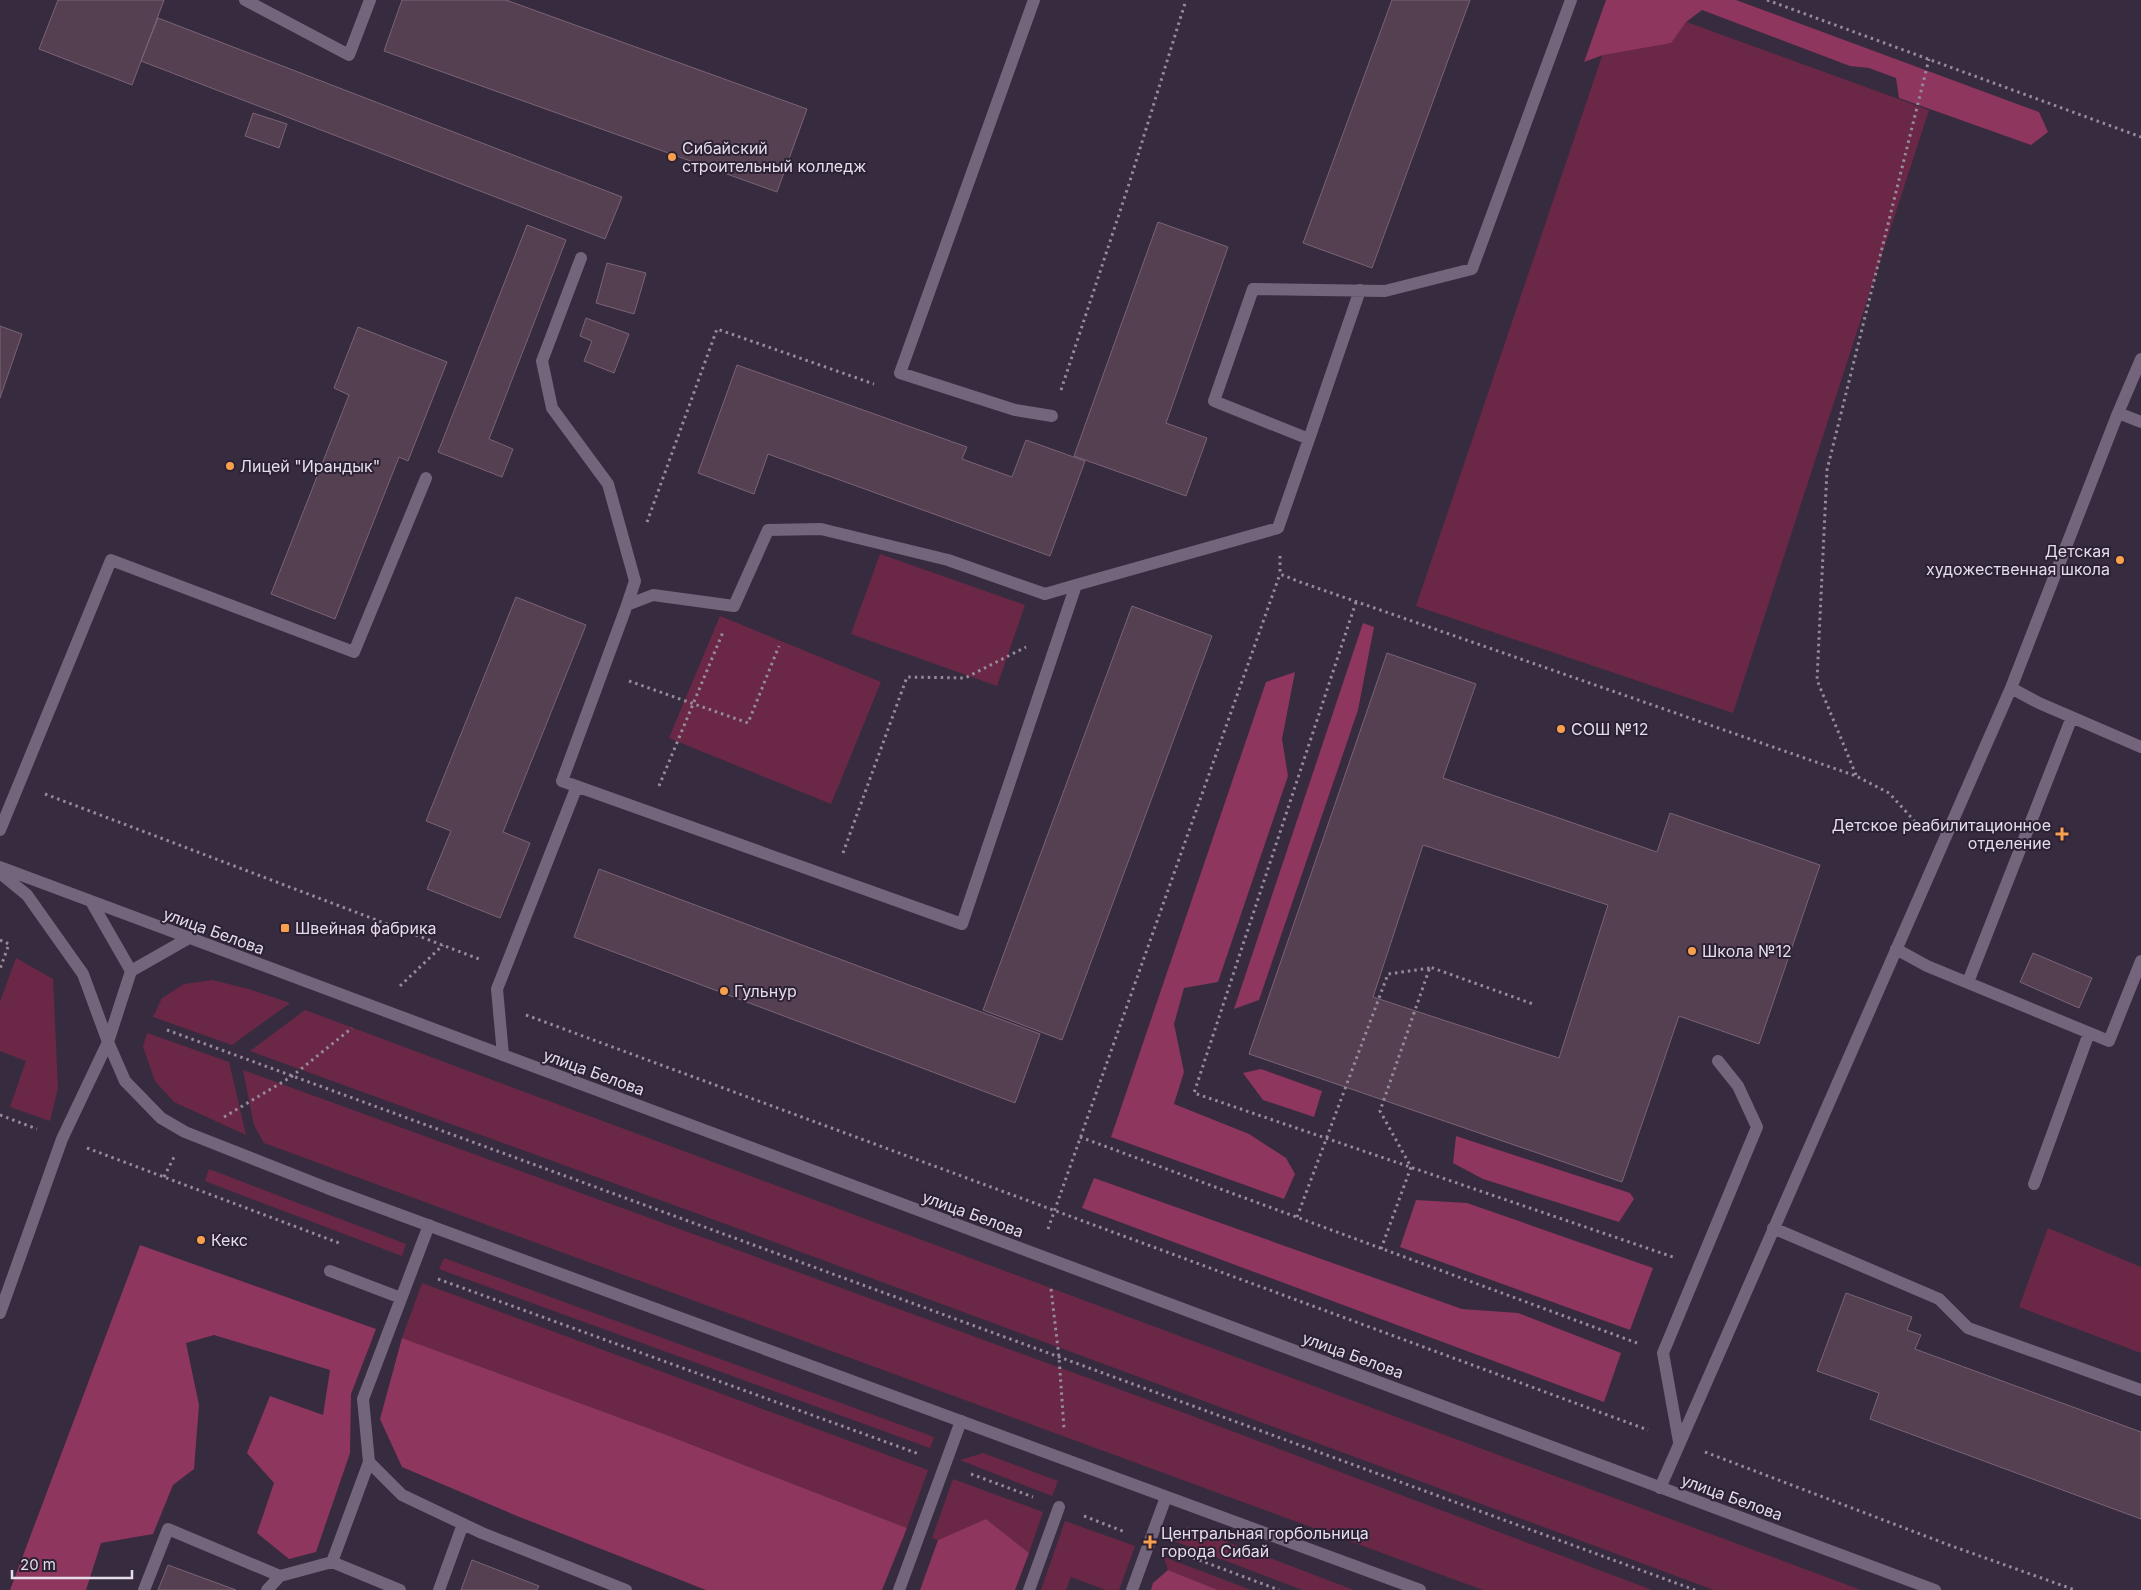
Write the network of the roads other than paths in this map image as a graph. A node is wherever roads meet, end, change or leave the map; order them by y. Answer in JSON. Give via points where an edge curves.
{"nodes":[{"id":1,"x":245,"y":0,"type":"edge"},
{"id":2,"x":370,"y":0,"type":"edge"},
{"id":3,"x":1034,"y":0,"type":"edge"},
{"id":4,"x":1571,"y":0,"type":"edge"},
{"id":5,"x":581,"y":258,"type":"dead end"},
{"id":6,"x":1360,"y":290,"type":"junction"},
{"id":7,"x":2141,"y":359,"type":"edge"},
{"id":8,"x":2118,"y":413,"type":"junction"},
{"id":9,"x":1052,"y":416,"type":"dead end"},
{"id":10,"x":2141,"y":422,"type":"edge"},
{"id":11,"x":1309,"y":439,"type":"junction"},
{"id":12,"x":426,"y":478,"type":"dead end"},
{"id":13,"x":1076,"y":585,"type":"junction"},
{"id":14,"x":627,"y":605,"type":"junction"},
{"id":15,"x":2011,"y":688,"type":"junction"},
{"id":16,"x":2072,"y":717,"type":"junction"},
{"id":17,"x":2141,"y":747,"type":"edge"},
{"id":18,"x":577,"y":786,"type":"junction"},
{"id":19,"x":0,"y":830,"type":"edge"},
{"id":20,"x":0,"y":868,"type":"edge"},
{"id":21,"x":0,"y":873,"type":"edge"},
{"id":22,"x":92,"y":903,"type":"junction"},
{"id":23,"x":190,"y":938,"type":"junction"},
{"id":24,"x":1896,"y":949,"type":"junction"},
{"id":25,"x":2141,"y":960,"type":"edge"},
{"id":26,"x":131,"y":971,"type":"junction"},
{"id":27,"x":1968,"y":982,"type":"junction"},
{"id":28,"x":2089,"y":1033,"type":"junction"},
{"id":29,"x":108,"y":1042,"type":"junction"},
{"id":30,"x":502,"y":1055,"type":"junction"},
{"id":31,"x":1718,"y":1061,"type":"dead end"},
{"id":32,"x":2034,"y":1184,"type":"dead end"},
{"id":33,"x":429,"y":1225,"type":"junction"},
{"id":34,"x":1772,"y":1228,"type":"junction"},
{"id":35,"x":330,"y":1271,"type":"dead end"},
{"id":36,"x":401,"y":1298,"type":"junction"},
{"id":37,"x":0,"y":1313,"type":"edge"},
{"id":38,"x":2141,"y":1390,"type":"edge"},
{"id":39,"x":961,"y":1421,"type":"junction"},
{"id":40,"x":1679,"y":1442,"type":"junction"},
{"id":41,"x":370,"y":1462,"type":"junction"},
{"id":42,"x":1660,"y":1488,"type":"junction"},
{"id":43,"x":1166,"y":1497,"type":"junction"},
{"id":44,"x":1059,"y":1507,"type":"road end"},
{"id":45,"x":463,"y":1524,"type":"junction"},
{"id":46,"x":332,"y":1562,"type":"junction"},
{"id":47,"x":280,"y":1576,"type":"junction"},
{"id":48,"x":144,"y":1590,"type":"edge"},
{"id":49,"x":267,"y":1590,"type":"edge"},
{"id":50,"x":400,"y":1590,"type":"edge"},
{"id":51,"x":439,"y":1590,"type":"edge"},
{"id":52,"x":626,"y":1590,"type":"edge"},
{"id":53,"x":899,"y":1590,"type":"edge"},
{"id":54,"x":1029,"y":1590,"type":"edge"},
{"id":55,"x":1132,"y":1590,"type":"edge"},
{"id":56,"x":1420,"y":1590,"type":"edge"},
{"id":57,"x":1935,"y":1590,"type":"edge"}],
"edges":[{"from":1,"to":2,"type":"main road","via":[[349,54]]},
{"from":3,"to":9,"type":"main road","via":[[900,373],[1015,410]]},
{"from":4,"to":6,"type":"main road","via":[[1472,269],[1385,291]]},
{"from":5,"to":14,"type":"main road","via":[[542,361],[552,408],[608,484],[635,581]]},
{"from":6,"to":11,"type":"main road"},
{"from":6,"to":11,"type":"main road","via":[[1253,289],[1214,400]]},
{"from":7,"to":8,"type":"main road"},
{"from":8,"to":10,"type":"main road"},
{"from":8,"to":15,"type":"main road"},
{"from":11,"to":13,"type":"main road","via":[[1278,528]]},
{"from":12,"to":19,"type":"main road","via":[[354,652],[111,560]]},
{"from":13,"to":14,"type":"main road","via":[[1045,594],[948,560],[821,529],[768,530],[734,606],[653,595]]},
{"from":13,"to":18,"type":"main road","via":[[962,924]]},
{"from":14,"to":18,"type":"main road","via":[[562,781]]},
{"from":15,"to":16,"type":"main road"},
{"from":15,"to":24,"type":"main road"},
{"from":16,"to":17,"type":"main road"},
{"from":16,"to":27,"type":"main road"},
{"from":18,"to":30,"type":"main road","via":[[497,989]]},
{"from":20,"to":22,"type":"main road","name":"улица Белова"},
{"from":21,"to":29,"type":"main road","via":[[27,894],[83,974]]},
{"from":22,"to":23,"type":"main road","name":"улица Белова"},
{"from":22,"to":26,"type":"main road"},
{"from":23,"to":26,"type":"main road"},
{"from":23,"to":30,"type":"main road","name":"улица Белова"},
{"from":24,"to":27,"type":"main road","via":[[1927,966]]},
{"from":24,"to":34,"type":"main road"},
{"from":25,"to":28,"type":"main road","via":[[2109,1041]]},
{"from":26,"to":29,"type":"main road"},
{"from":27,"to":28,"type":"main road"},
{"from":28,"to":32,"type":"main road"},
{"from":29,"to":33,"type":"main road","via":[[125,1081],[161,1118],[185,1132]]},
{"from":29,"to":37,"type":"main road","via":[[62,1139]]},
{"from":30,"to":42,"type":"main road","name":"улица Белова"},
{"from":31,"to":40,"type":"main road","via":[[1738,1086],[1756,1128],[1663,1353]]},
{"from":33,"to":36,"type":"main road"},
{"from":33,"to":39,"type":"main road"},
{"from":34,"to":38,"type":"main road","via":[[1939,1299],[1968,1328]]},
{"from":34,"to":40,"type":"main road"},
{"from":35,"to":36,"type":"main road"},
{"from":36,"to":41,"type":"main road","via":[[363,1399]]},
{"from":39,"to":43,"type":"main road"},
{"from":39,"to":53,"type":"main road"},
{"from":40,"to":42,"type":"main road"},
{"from":41,"to":45,"type":"main road","via":[[402,1495]]},
{"from":41,"to":46,"type":"main road"},
{"from":42,"to":57,"type":"main road","name":"улица Белова"},
{"from":43,"to":55,"type":"main road"},
{"from":43,"to":56,"type":"main road"},
{"from":44,"to":54,"type":"main road"},
{"from":45,"to":51,"type":"main road"},
{"from":45,"to":52,"type":"main road"},
{"from":46,"to":47,"type":"main road"},
{"from":46,"to":50,"type":"main road"},
{"from":47,"to":48,"type":"main road","via":[[168,1528]]},
{"from":47,"to":49,"type":"main road"}]}
